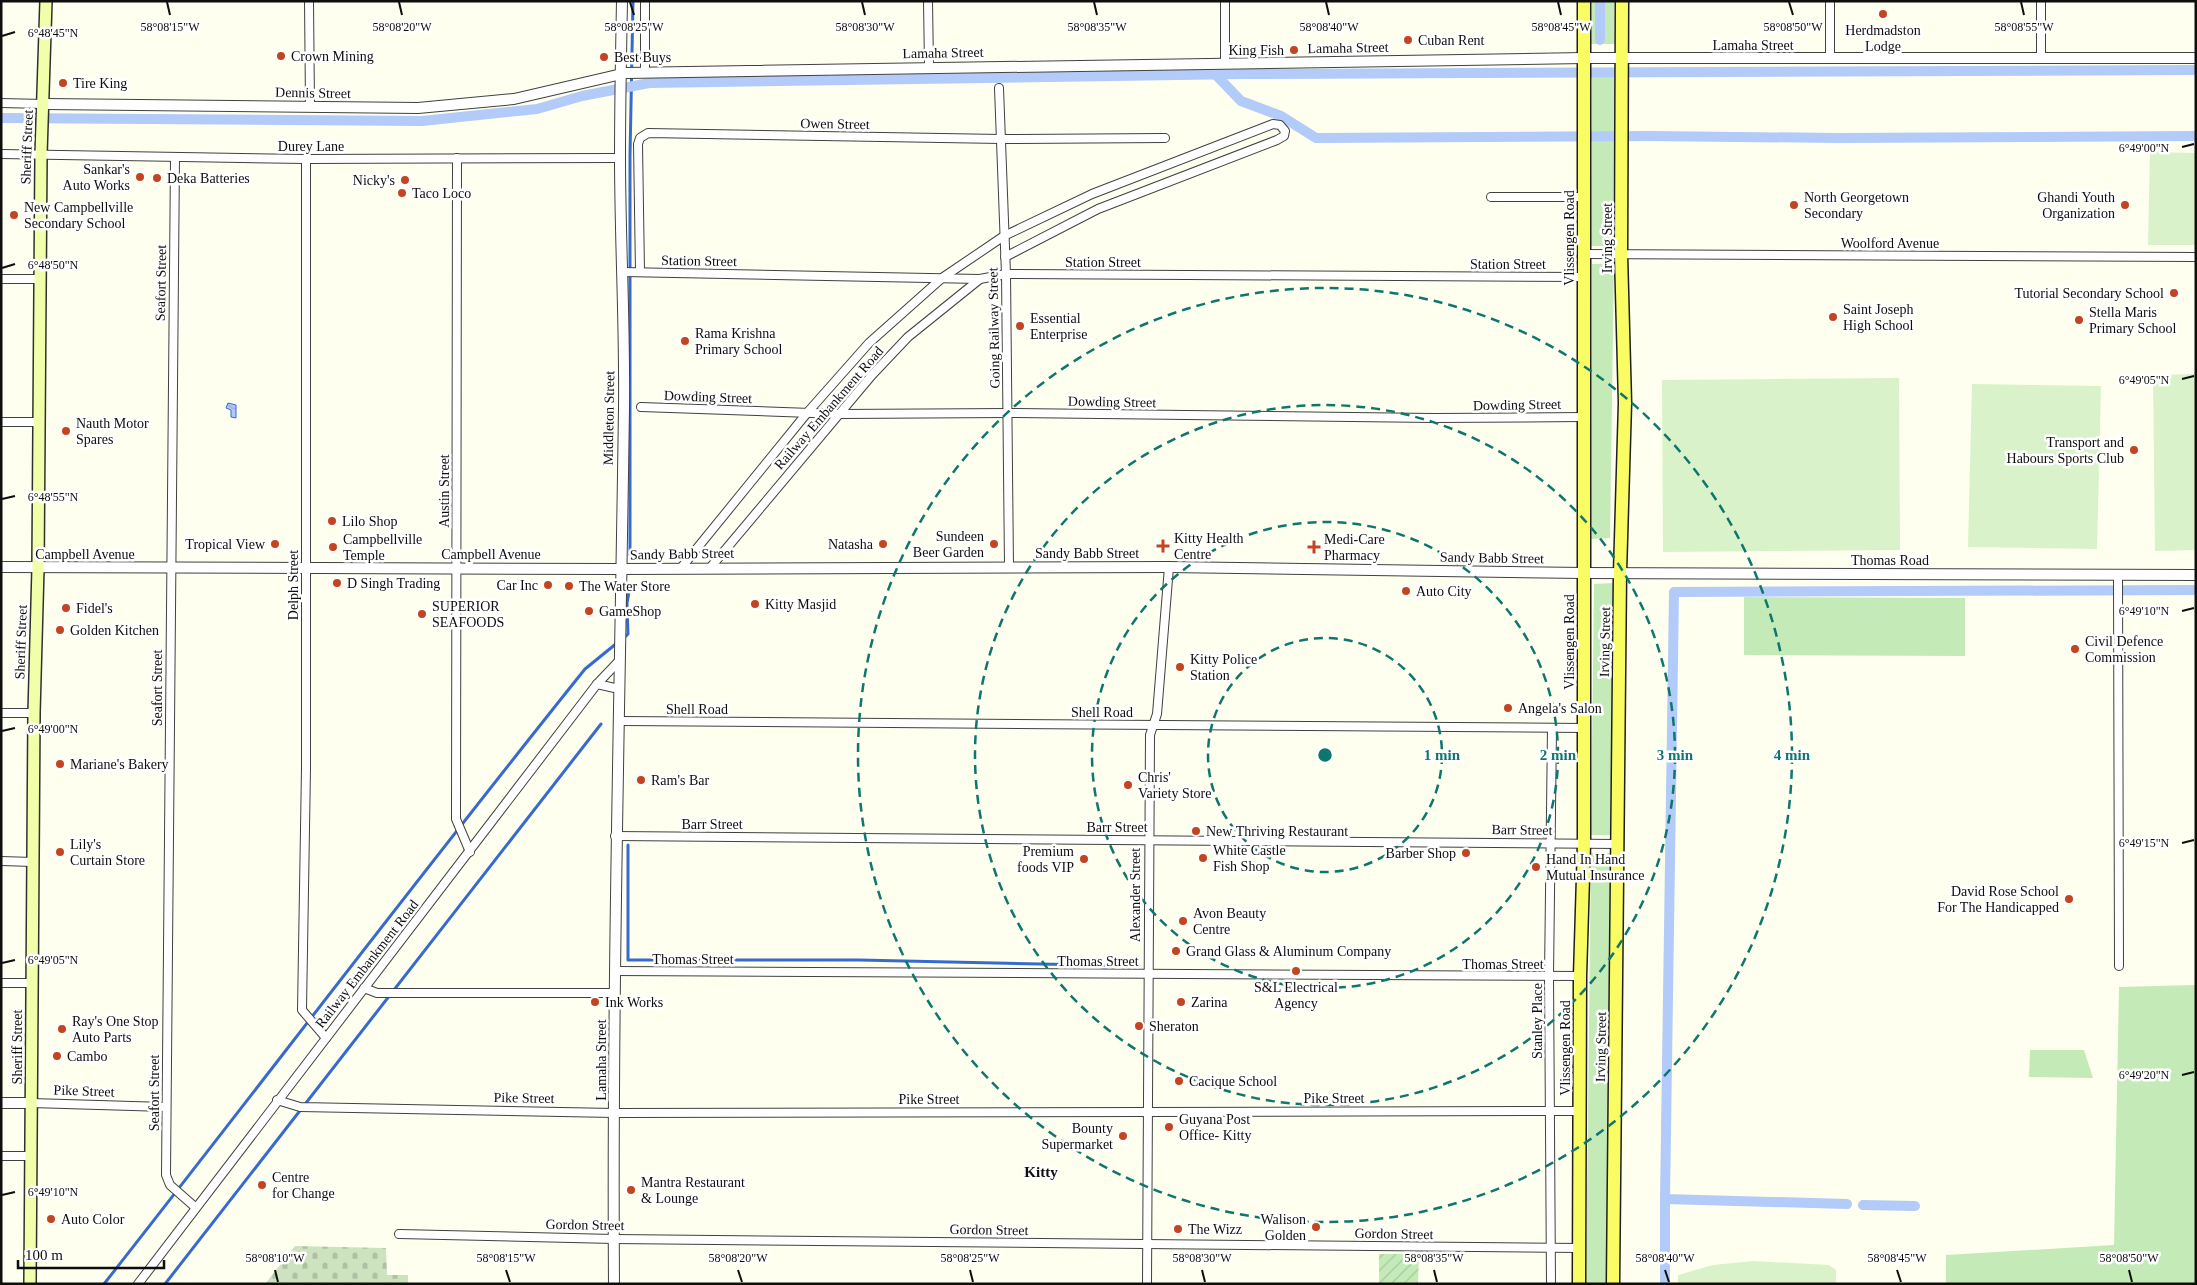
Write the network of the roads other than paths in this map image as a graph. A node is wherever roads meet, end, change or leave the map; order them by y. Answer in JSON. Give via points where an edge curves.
{"nodes":[{"id":1,"x":46,"y":1,"type":"edge"},
{"id":2,"x":309,"y":1,"type":"edge"},
{"id":3,"x":622,"y":1,"type":"edge"},
{"id":4,"x":645,"y":1,"type":"edge"},
{"id":5,"x":928,"y":1,"type":"edge"},
{"id":6,"x":1225,"y":1,"type":"edge"},
{"id":7,"x":1584,"y":1,"type":"edge"},
{"id":8,"x":1622,"y":1,"type":"edge"},
{"id":9,"x":1830,"y":1,"type":"edge"},
{"id":10,"x":2042,"y":1,"type":"edge"},
{"id":11,"x":1584,"y":58,"type":"junction"},
{"id":12,"x":2041,"y":58,"type":"junction"},
{"id":13,"x":2196,"y":58,"type":"edge"},
{"id":14,"x":1830,"y":59,"type":"junction"},
{"id":15,"x":1225,"y":63,"type":"junction"},
{"id":16,"x":929,"y":67,"type":"junction"},
{"id":17,"x":1622,"y":68,"type":"junction"},
{"id":18,"x":644,"y":73,"type":"junction"},
{"id":19,"x":623,"y":76,"type":"junction"},
{"id":20,"x":1000,"y":88,"type":"dead end"},
{"id":21,"x":1,"y":103,"type":"edge"},
{"id":22,"x":44,"y":104,"type":"junction"},
{"id":23,"x":310,"y":106,"type":"junction"},
{"id":24,"x":1001,"y":138,"type":"junction"},
{"id":25,"x":1165,"y":138,"type":"dead end"},
{"id":26,"x":1,"y":154,"type":"edge"},
{"id":27,"x":41,"y":154,"type":"junction"},
{"id":28,"x":175,"y":158,"type":"junction"},
{"id":29,"x":457,"y":158,"type":"junction"},
{"id":30,"x":620,"y":158,"type":"junction"},
{"id":31,"x":306,"y":159,"type":"junction"},
{"id":32,"x":1092,"y":194,"type":"junction"},
{"id":33,"x":1490,"y":197,"type":"dead end"},
{"id":34,"x":1584,"y":197,"type":"junction"},
{"id":35,"x":1098,"y":208,"type":"junction"},
{"id":36,"x":1004,"y":236,"type":"junction"},
{"id":37,"x":1584,"y":254,"type":"junction"},
{"id":38,"x":1622,"y":254,"type":"junction"},
{"id":39,"x":2196,"y":256,"type":"edge"},
{"id":40,"x":1005,"y":257,"type":"junction"},
{"id":41,"x":623,"y":272,"type":"junction"},
{"id":42,"x":640,"y":272,"type":"junction"},
{"id":43,"x":1006,"y":274,"type":"junction"},
{"id":44,"x":1584,"y":277,"type":"junction"},
{"id":45,"x":942,"y":278,"type":"junction"},
{"id":46,"x":1,"y":279,"type":"edge"},
{"id":47,"x":40,"y":279,"type":"junction"},
{"id":48,"x":980,"y":279,"type":"junction"},
{"id":49,"x":641,"y":407,"type":"dead end"},
{"id":50,"x":807,"y":412,"type":"junction"},
{"id":51,"x":1009,"y":413,"type":"junction"},
{"id":52,"x":839,"y":414,"type":"junction"},
{"id":53,"x":1583,"y":417,"type":"junction"},
{"id":54,"x":1,"y":422,"type":"edge"},
{"id":55,"x":39,"y":422,"type":"junction"},
{"id":56,"x":1,"y":567,"type":"edge"},
{"id":57,"x":170,"y":567,"type":"junction"},
{"id":58,"x":1009,"y":567,"type":"junction"},
{"id":59,"x":1169,"y":567,"type":"junction"},
{"id":60,"x":38,"y":568,"type":"junction"},
{"id":61,"x":305,"y":568,"type":"junction"},
{"id":62,"x":457,"y":568,"type":"junction"},
{"id":63,"x":681,"y":568,"type":"junction"},
{"id":64,"x":710,"y":568,"type":"junction"},
{"id":65,"x":620,"y":569,"type":"junction"},
{"id":66,"x":1584,"y":573,"type":"junction"},
{"id":67,"x":1620,"y":573,"type":"junction"},
{"id":68,"x":2196,"y":575,"type":"edge"},
{"id":69,"x":2118,"y":579,"type":"junction"},
{"id":70,"x":618,"y":662,"type":"junction"},
{"id":71,"x":597,"y":684,"type":"junction"},
{"id":72,"x":619,"y":689,"type":"junction"},
{"id":73,"x":1,"y":713,"type":"edge"},
{"id":74,"x":34,"y":713,"type":"junction"},
{"id":75,"x":620,"y":721,"type":"junction"},
{"id":76,"x":1153,"y":725,"type":"junction"},
{"id":77,"x":1552,"y":728,"type":"junction"},
{"id":78,"x":1584,"y":728,"type":"junction"},
{"id":79,"x":615,"y":836,"type":"junction"},
{"id":80,"x":1148,"y":840,"type":"junction"},
{"id":81,"x":1551,"y":842,"type":"junction"},
{"id":82,"x":1584,"y":844,"type":"junction"},
{"id":83,"x":1618,"y":844,"type":"junction"},
{"id":84,"x":470,"y":852,"type":"junction"},
{"id":85,"x":1,"y":862,"type":"edge"},
{"id":86,"x":33,"y":862,"type":"junction"},
{"id":87,"x":2119,"y":966,"type":"dead end"},
{"id":88,"x":615,"y":970,"type":"junction"},
{"id":89,"x":1148,"y":974,"type":"junction"},
{"id":90,"x":1549,"y":976,"type":"junction"},
{"id":91,"x":1580,"y":976,"type":"junction"},
{"id":92,"x":1,"y":983,"type":"edge"},
{"id":93,"x":32,"y":983,"type":"junction"},
{"id":94,"x":364,"y":988,"type":"junction"},
{"id":95,"x":615,"y":993,"type":"junction"},
{"id":96,"x":326,"y":1038,"type":"junction"},
{"id":97,"x":277,"y":1100,"type":"junction"},
{"id":98,"x":1,"y":1103,"type":"edge"},
{"id":99,"x":31,"y":1103,"type":"junction"},
{"id":100,"x":166,"y":1107,"type":"junction"},
{"id":101,"x":1550,"y":1111,"type":"junction"},
{"id":102,"x":1581,"y":1111,"type":"junction"},
{"id":103,"x":1147,"y":1112,"type":"junction"},
{"id":104,"x":614,"y":1113,"type":"junction"},
{"id":105,"x":1,"y":1156,"type":"edge"},
{"id":106,"x":31,"y":1156,"type":"junction"},
{"id":107,"x":195,"y":1207,"type":"junction"},
{"id":108,"x":399,"y":1234,"type":"dead end"},
{"id":109,"x":614,"y":1239,"type":"junction"},
{"id":110,"x":1147,"y":1244,"type":"junction"},
{"id":111,"x":1550,"y":1248,"type":"junction"},
{"id":112,"x":1579,"y":1248,"type":"junction"},
{"id":113,"x":30,"y":1284,"type":"edge"},
{"id":114,"x":138,"y":1284,"type":"edge"},
{"id":115,"x":614,"y":1284,"type":"edge"},
{"id":116,"x":1147,"y":1284,"type":"edge"},
{"id":117,"x":1550,"y":1284,"type":"edge"},
{"id":118,"x":1579,"y":1284,"type":"edge"},
{"id":119,"x":1613,"y":1284,"type":"edge"}],
"edges":[{"from":1,"to":22,"type":"main road","name":"Sheriff Street"},
{"from":2,"to":23,"type":"street"},
{"from":3,"to":19,"type":"street","name":"Middleton Street"},
{"from":4,"to":18,"type":"street"},
{"from":5,"to":16,"type":"street"},
{"from":6,"to":15,"type":"street"},
{"from":7,"to":11,"type":"main road","name":"Vlissengen Road"},
{"from":8,"to":17,"type":"main road","name":"Irving Street"},
{"from":9,"to":14,"type":"street"},
{"from":10,"to":12,"type":"street"},
{"from":11,"to":15,"type":"street","name":"Lamaha Street"},
{"from":11,"to":17,"type":"street","name":"Lamaha Street"},
{"from":11,"to":34,"type":"main road","name":"Vlissengen Road"},
{"from":12,"to":13,"type":"street","name":"Lamaha Street"},
{"from":12,"to":14,"type":"street","name":"Lamaha Street"},
{"from":14,"to":17,"type":"street","name":"Lamaha Street"},
{"from":15,"to":16,"type":"street","name":"Lamaha Street"},
{"from":16,"to":18,"type":"street","name":"Lamaha Street"},
{"from":17,"to":38,"type":"main road","name":"Irving Street"},
{"from":18,"to":19,"type":"street","name":"Lamaha Street"},
{"from":19,"to":23,"type":"street","name":"Dennis Street","via":[[514,99],[418,108]]},
{"from":19,"to":30,"type":"street","name":"Middleton Street"},
{"from":20,"to":24,"type":"street","name":"Going Railway Street"},
{"from":21,"to":22,"type":"street","name":"Dennis Street"},
{"from":22,"to":23,"type":"street","name":"Dennis Street"},
{"from":22,"to":27,"type":"main road","name":"Sheriff Street"},
{"from":24,"to":25,"type":"street","name":"Owen Street"},
{"from":24,"to":36,"type":"street","name":"Going Railway Street"},
{"from":24,"to":42,"type":"street","name":"Owen Street","via":[[648,133],[640,138],[638,144]]},
{"from":26,"to":27,"type":"street","name":"Durey Lane"},
{"from":27,"to":28,"type":"street","name":"Durey Lane"},
{"from":27,"to":47,"type":"main road","name":"Sheriff Street"},
{"from":28,"to":31,"type":"street","name":"Durey Lane"},
{"from":28,"to":57,"type":"street","name":"Seafort Street"},
{"from":29,"to":30,"type":"street","name":"Durey Lane"},
{"from":29,"to":31,"type":"street","name":"Durey Lane"},
{"from":29,"to":62,"type":"street","name":"Austin Street"},
{"from":30,"to":41,"type":"street","name":"Middleton Street"},
{"from":31,"to":61,"type":"street","name":"Delph Street"},
{"from":32,"to":35,"type":"street"},
{"from":32,"to":35,"type":"street","via":[[1273,124],[1280,125],[1285,131],[1284,136],[1277,140]]},
{"from":32,"to":36,"type":"street"},
{"from":33,"to":34,"type":"street"},
{"from":34,"to":37,"type":"main road","name":"Vlissengen Road"},
{"from":35,"to":40,"type":"street"},
{"from":36,"to":40,"type":"street","name":"Going Railway Street"},
{"from":36,"to":45,"type":"street"},
{"from":37,"to":38,"type":"street","name":"Woolford Avenue"},
{"from":37,"to":44,"type":"main road","name":"Vlissengen Road"},
{"from":38,"to":39,"type":"street","name":"Woolford Avenue"},
{"from":38,"to":67,"type":"main road","name":"Irving Street","via":[[1625,403]]},
{"from":40,"to":43,"type":"street","name":"Going Railway Street"},
{"from":41,"to":42,"type":"street","name":"Station Street"},
{"from":41,"to":65,"type":"street","name":"Middleton Street"},
{"from":42,"to":45,"type":"street","name":"Station Street"},
{"from":43,"to":44,"type":"street","name":"Station Street"},
{"from":43,"to":48,"type":"street","name":"Station Street"},
{"from":43,"to":51,"type":"street","name":"Going Railway Street"},
{"from":44,"to":53,"type":"main road","name":"Vlissengen Road"},
{"from":45,"to":48,"type":"street","name":"Station Street"},
{"from":45,"to":50,"type":"street","via":[[869,343]]},
{"from":46,"to":47,"type":"street"},
{"from":47,"to":55,"type":"main road","name":"Sheriff Street"},
{"from":48,"to":52,"type":"street","name":"Railway Embankment Road","via":[[908,337]]},
{"from":49,"to":50,"type":"street","name":"Dowding Street"},
{"from":50,"to":52,"type":"street","name":"Dowding Street"},
{"from":50,"to":63,"type":"street"},
{"from":51,"to":52,"type":"street","name":"Dowding Street"},
{"from":51,"to":53,"type":"street","name":"Dowding Street"},
{"from":51,"to":58,"type":"street","name":"Going Railway Street"},
{"from":52,"to":64,"type":"street","name":"Railway Embankment Road"},
{"from":53,"to":66,"type":"main road","name":"Vlissengen Road"},
{"from":54,"to":55,"type":"street"},
{"from":55,"to":60,"type":"main road","name":"Sheriff Street"},
{"from":56,"to":60,"type":"street","name":"Campbell Avenue"},
{"from":57,"to":60,"type":"street","name":"Campbell Avenue"},
{"from":57,"to":61,"type":"street","name":"Campbell Avenue"},
{"from":57,"to":100,"type":"street","name":"Seafort Street"},
{"from":58,"to":59,"type":"street","name":"Sandy Babb Street"},
{"from":58,"to":64,"type":"street","name":"Sandy Babb Street"},
{"from":59,"to":66,"type":"street","name":"Sandy Babb Street"},
{"from":59,"to":76,"type":"street","name":"Alexander Street","via":[[1157,714]]},
{"from":60,"to":74,"type":"main road","name":"Sheriff Street"},
{"from":61,"to":62,"type":"street","name":"Campbell Avenue"},
{"from":61,"to":96,"type":"street","name":"Delph Street","via":[[304,1013]]},
{"from":62,"to":65,"type":"street","name":"Campbell Avenue"},
{"from":62,"to":84,"type":"street","name":"Austin Street","via":[[456,819]]},
{"from":63,"to":64,"type":"street","name":"Sandy Babb Street"},
{"from":63,"to":65,"type":"street","name":"Sandy Babb Street"},
{"from":65,"to":70,"type":"street","name":"Middleton Street"},
{"from":66,"to":67,"type":"street","name":"Thomas Road"},
{"from":66,"to":78,"type":"main road","name":"Vlissengen Road"},
{"from":67,"to":69,"type":"street","name":"Thomas Road"},
{"from":67,"to":83,"type":"main road","name":"Irving Street"},
{"from":68,"to":69,"type":"street","name":"Thomas Road"},
{"from":69,"to":87,"type":"street"},
{"from":70,"to":71,"type":"street","name":"Railway Embankment Road"},
{"from":70,"to":72,"type":"street","name":"Middleton Street"},
{"from":71,"to":72,"type":"street"},
{"from":71,"to":84,"type":"street","name":"Railway Embankment Road"},
{"from":72,"to":75,"type":"street","name":"Middleton Street"},
{"from":73,"to":74,"type":"street"},
{"from":74,"to":86,"type":"main road","name":"Sheriff Street"},
{"from":75,"to":76,"type":"street","name":"Shell Road"},
{"from":75,"to":79,"type":"street","name":"Middleton Street"},
{"from":76,"to":77,"type":"street","name":"Shell Road"},
{"from":76,"to":80,"type":"street","name":"Alexander Street","via":[[1150,735]]},
{"from":77,"to":78,"type":"street","name":"Shell Road"},
{"from":77,"to":81,"type":"street","name":"Stanley Place"},
{"from":78,"to":82,"type":"main road","name":"Vlissengen Road"},
{"from":79,"to":80,"type":"street","name":"Barr Street"},
{"from":79,"to":88,"type":"street","name":"Lamaha Street"},
{"from":80,"to":81,"type":"street","name":"Barr Street"},
{"from":80,"to":89,"type":"street","name":"Alexander Street"},
{"from":81,"to":82,"type":"street","name":"Barr Street"},
{"from":81,"to":90,"type":"street","name":"Stanley Place"},
{"from":82,"to":83,"type":"street","name":"Barr Street"},
{"from":82,"to":91,"type":"main road","name":"Vlissengen Road"},
{"from":83,"to":119,"type":"main road","name":"Irving Street"},
{"from":84,"to":94,"type":"street","name":"Railway Embankment Road"},
{"from":85,"to":86,"type":"street"},
{"from":86,"to":93,"type":"main road","name":"Sheriff Street"},
{"from":88,"to":89,"type":"street","name":"Thomas Street"},
{"from":88,"to":95,"type":"street","name":"Lamaha Street"},
{"from":89,"to":90,"type":"street","name":"Thomas Street"},
{"from":89,"to":103,"type":"street","name":"Alexander Street"},
{"from":90,"to":91,"type":"street","name":"Thomas Street"},
{"from":90,"to":101,"type":"street","name":"Stanley Place"},
{"from":91,"to":102,"type":"main road","name":"Vlissengen Road"},
{"from":92,"to":93,"type":"street"},
{"from":93,"to":99,"type":"main road","name":"Sheriff Street"},
{"from":94,"to":95,"type":"street","via":[[404,993]]},
{"from":94,"to":96,"type":"street","name":"Railway Embankment Road"},
{"from":95,"to":104,"type":"street","name":"Lamaha Street"},
{"from":96,"to":97,"type":"street","name":"Railway Embankment Road"},
{"from":97,"to":104,"type":"street","name":"Pike Street","via":[[300,1107]]},
{"from":97,"to":107,"type":"street","name":"Railway Embankment Road"},
{"from":98,"to":99,"type":"street","name":"Pike Street"},
{"from":99,"to":100,"type":"street","name":"Pike Street"},
{"from":99,"to":106,"type":"main road","name":"Sheriff Street"},
{"from":100,"to":107,"type":"street","name":"Seafort Street","via":[[166,1175],[170,1185]]},
{"from":101,"to":102,"type":"street","name":"Pike Street"},
{"from":101,"to":103,"type":"street","name":"Pike Street"},
{"from":101,"to":111,"type":"street","name":"Stanley Place"},
{"from":102,"to":112,"type":"main road","name":"Vlissengen Road"},
{"from":103,"to":104,"type":"street","name":"Pike Street"},
{"from":103,"to":110,"type":"street","name":"Alexander Street"},
{"from":104,"to":109,"type":"street","name":"Lamaha Street"},
{"from":105,"to":106,"type":"street"},
{"from":106,"to":113,"type":"main road","name":"Sheriff Street"},
{"from":107,"to":114,"type":"street","name":"Railway Embankment Road"},
{"from":108,"to":109,"type":"street","name":"Gordon Street"},
{"from":109,"to":110,"type":"street","name":"Gordon Street"},
{"from":109,"to":115,"type":"street","name":"Lamaha Street"},
{"from":110,"to":111,"type":"street","name":"Gordon Street"},
{"from":110,"to":116,"type":"street","name":"Alexander Street"},
{"from":111,"to":112,"type":"street","name":"Gordon Street"},
{"from":111,"to":117,"type":"street","name":"Stanley Place"},
{"from":112,"to":118,"type":"main road","name":"Vlissengen Road"}]}
